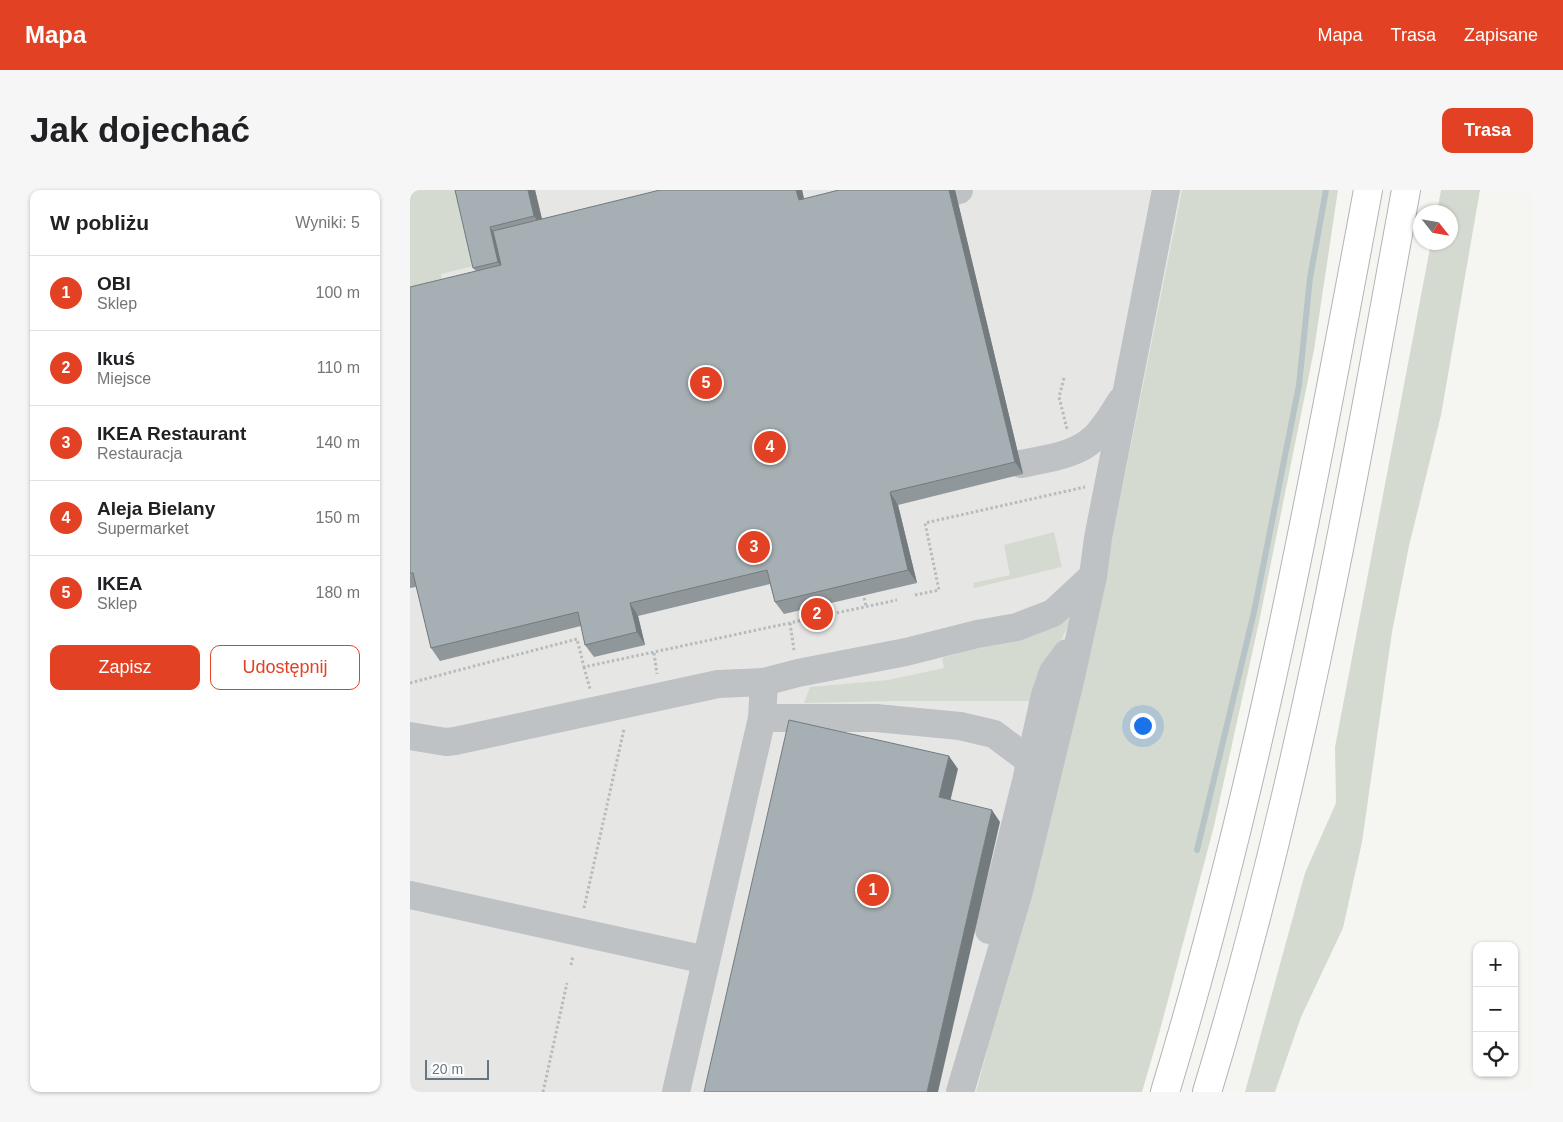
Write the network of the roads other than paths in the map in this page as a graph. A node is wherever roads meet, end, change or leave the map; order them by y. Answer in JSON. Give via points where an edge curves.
{"nodes":[{"id":1,"x":1166,"y":190,"type":"edge"},
{"id":2,"x":1368,"y":190,"type":"edge"},
{"id":3,"x":1406,"y":190,"type":"edge"},
{"id":4,"x":1126,"y":393,"type":"junction"},
{"id":5,"x":1021,"y":464,"type":"dead end"},
{"id":6,"x":1093,"y":576,"type":"junction"},
{"id":7,"x":1079,"y":636,"type":"junction"},
{"id":8,"x":764,"y":682,"type":"junction"},
{"id":9,"x":762,"y":718,"type":"junction"},
{"id":10,"x":410,"y":736,"type":"edge"},
{"id":11,"x":1030,"y":761,"type":"junction"},
{"id":12,"x":410,"y":895,"type":"edge"},
{"id":13,"x":706,"y":960,"type":"junction"},
{"id":14,"x":962,"y":1086,"type":"edge"},
{"id":15,"x":676,"y":1092,"type":"edge"},
{"id":16,"x":1166,"y":1092,"type":"edge"},
{"id":17,"x":1207,"y":1092,"type":"edge"}],
"edges":[{"from":1,"to":4,"type":"lane"},
{"from":2,"to":16,"type":"highway","via":[[1281,637],[1237,832]]},
{"from":3,"to":17,"type":"highway","via":[[1322,635],[1275,840]]},
{"from":4,"to":5,"type":"lane","via":[[1093,439],[1072,451]]},
{"from":4,"to":6,"type":"lane"},
{"from":6,"to":7,"type":"lane"},
{"from":6,"to":8,"type":"lane","via":[[1053,613],[1017,627]]},
{"from":7,"to":11,"type":"lane","via":[[1054,672]]},
{"from":7,"to":14,"type":"lane","via":[[1019,891]]},
{"from":8,"to":9,"type":"lane"},
{"from":8,"to":10,"type":"lane","via":[[718,684],[455,741]]},
{"from":9,"to":11,"type":"lane","via":[[876,718],[960,726],[994,734]]},
{"from":9,"to":13,"type":"lane"},
{"from":11,"to":14,"type":"lane","via":[[957,1056]]},
{"from":12,"to":13,"type":"lane"},
{"from":13,"to":15,"type":"lane"}]}
